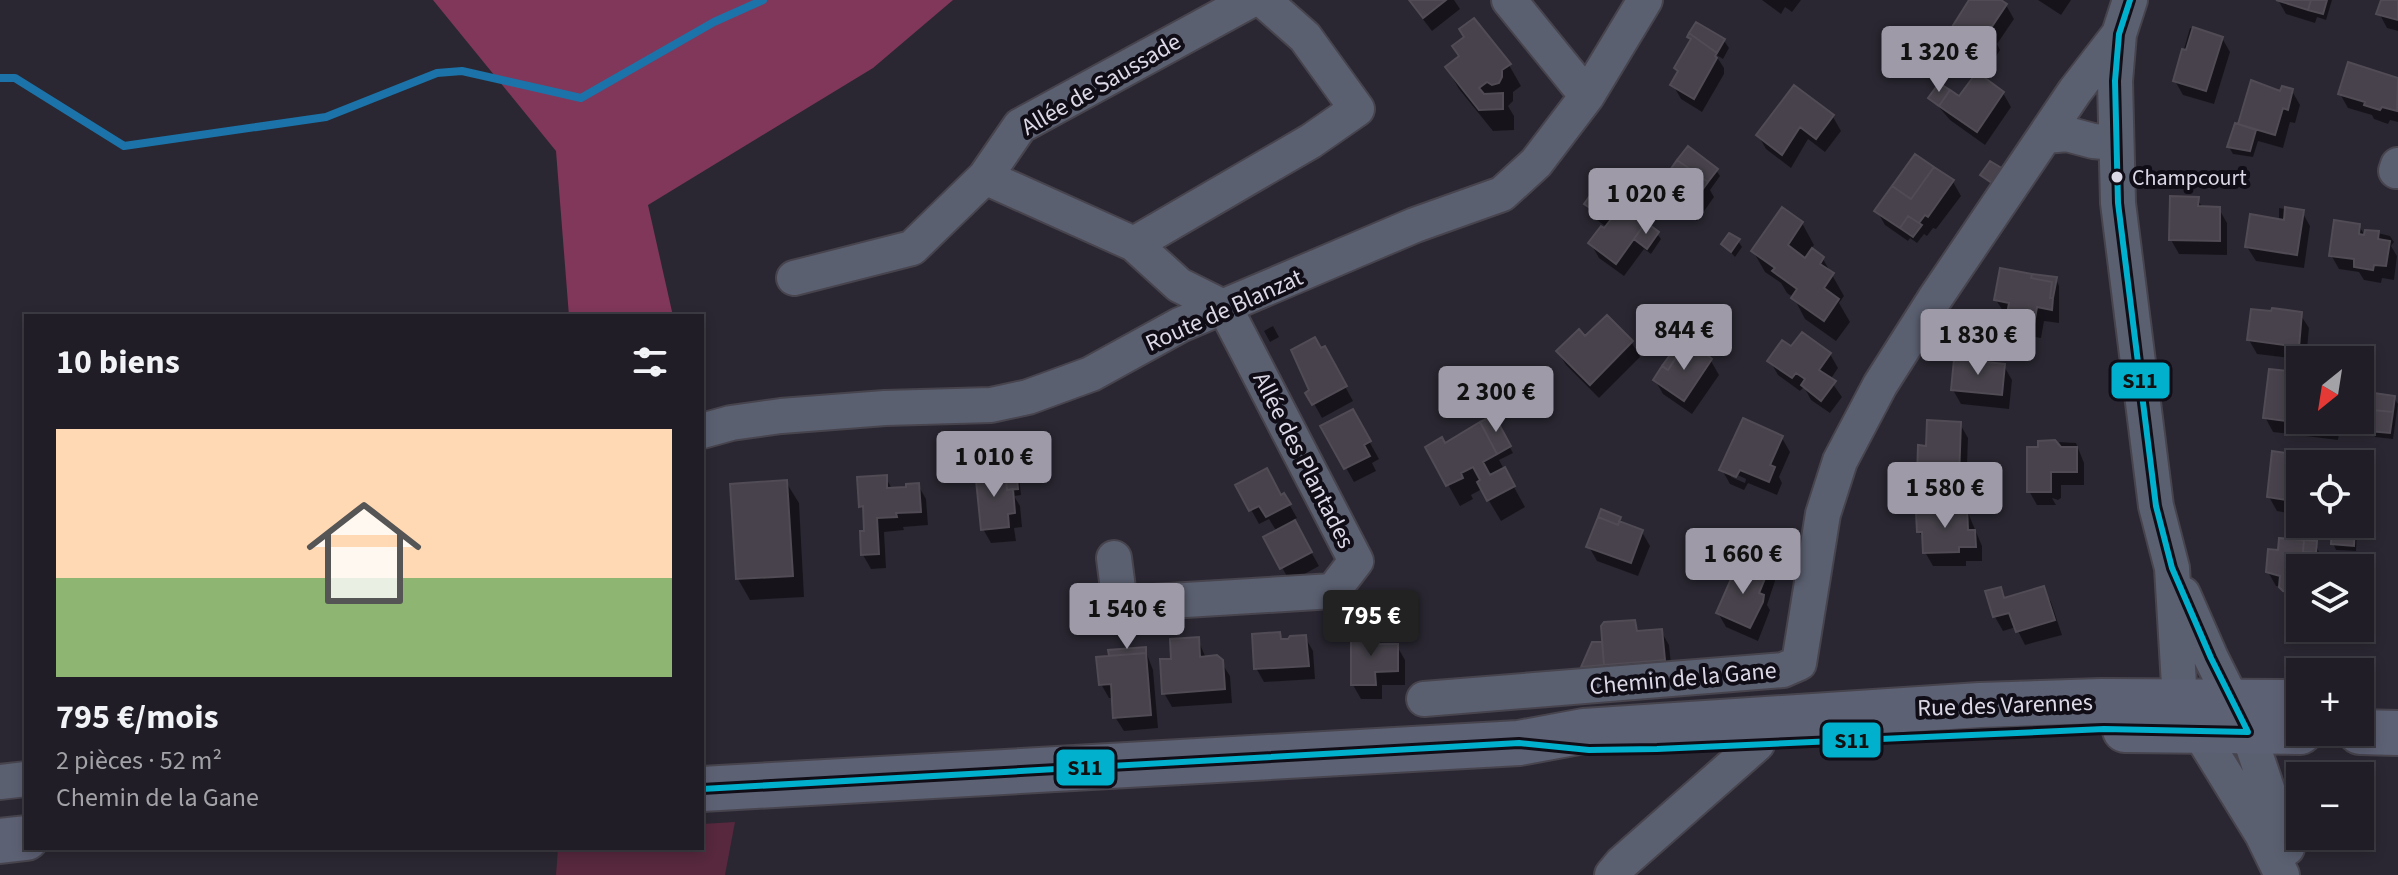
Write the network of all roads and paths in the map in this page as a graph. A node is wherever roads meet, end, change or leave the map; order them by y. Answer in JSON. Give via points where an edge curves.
{"nodes":[{"id":1,"x":1251,"y":0,"type":"edge"},
{"id":2,"x":1263,"y":0,"type":"edge"},
{"id":3,"x":1509,"y":0,"type":"edge"},
{"id":4,"x":1645,"y":0,"type":"edge"},
{"id":5,"x":2130,"y":0,"type":"edge"},
{"id":6,"x":2119,"y":34,"type":"junction"},
{"id":7,"x":1587,"y":96,"type":"junction"},
{"id":8,"x":2046,"y":136,"type":"junction"},
{"id":9,"x":2116,"y":143,"type":"junction"},
{"id":10,"x":985,"y":177,"type":"junction"},
{"id":11,"x":1134,"y":244,"type":"junction"},
{"id":12,"x":794,"y":278,"type":"dead end"},
{"id":13,"x":1225,"y":308,"type":"junction"},
{"id":14,"x":704,"y":430,"type":"edge"},
{"id":15,"x":1114,"y":558,"type":"dead end"},
{"id":16,"x":2172,"y":568,"type":"junction"},
{"id":17,"x":1424,"y":699,"type":"dead end"},
{"id":18,"x":2374,"y":703,"type":"edge"},
{"id":19,"x":2398,"y":704,"type":"edge"},
{"id":20,"x":2286,"y":705,"type":"edge"},
{"id":21,"x":2240,"y":716,"type":"junction"},
{"id":22,"x":2189,"y":717,"type":"junction"},
{"id":23,"x":2286,"y":728,"type":"edge"},
{"id":24,"x":1757,"y":732,"type":"junction"},
{"id":25,"x":2374,"y":732,"type":"edge"},
{"id":26,"x":2398,"y":733,"type":"edge"},
{"id":27,"x":24,"y":779,"type":"edge"},
{"id":28,"x":0,"y":782,"type":"edge"},
{"id":29,"x":704,"y":789,"type":"edge"},
{"id":30,"x":24,"y":838,"type":"edge"},
{"id":31,"x":0,"y":841,"type":"edge"},
{"id":32,"x":1612,"y":875,"type":"edge"},
{"id":33,"x":2282,"y":875,"type":"edge"},
{"id":34,"x":2295,"y":875,"type":"edge"}],
"edges":[{"from":1,"to":10,"type":"street","name":"Allée de Saussade","via":[[1020,126]]},
{"from":2,"to":11,"type":"street","via":[[1305,37],[1357,109]]},
{"from":3,"to":7,"type":"street"},
{"from":4,"to":7,"type":"street","name":"Route de Blanzat"},
{"from":5,"to":6,"type":"street"},
{"from":6,"to":8,"type":"street","name":"Chemin de la Gane"},
{"from":6,"to":9,"type":"street"},
{"from":7,"to":13,"type":"street","name":"Route de Blanzat","via":[[1536,163],[1502,194],[1415,225]]},
{"from":8,"to":9,"type":"street","via":[[2067,134]]},
{"from":8,"to":17,"type":"street","name":"Chemin de la Gane","via":[[1880,385],[1840,461],[1823,514],[1799,663],[1783,670]]},
{"from":9,"to":16,"type":"street","via":[[2130,309],[2156,506]]},
{"from":10,"to":11,"type":"street"},
{"from":10,"to":12,"type":"street","name":"Allée de Saussade","via":[[912,248]]},
{"from":11,"to":13,"type":"street","via":[[1179,285]]},
{"from":13,"to":14,"type":"street","name":"Route de Blanzat","via":[[1180,325],[1091,374],[1028,397],[991,405],[781,416]]},
{"from":13,"to":15,"type":"street","name":"Allée des Plantades","via":[[1356,561],[1333,591],[1120,604]]},
{"from":16,"to":21,"type":"street"},
{"from":16,"to":22,"type":"street","via":[[2177,691]]},
{"from":18,"to":19,"type":"main road"},
{"from":20,"to":21,"type":"main road","name":"Rue des Varennes"},
{"from":21,"to":22,"type":"main road","name":"Rue des Varennes"},
{"from":21,"to":23,"type":"main road","name":"Rue des Varennes"},
{"from":21,"to":34,"type":"street"},
{"from":22,"to":24,"type":"main road","name":"Rue des Varennes","via":[[2104,729]]},
{"from":22,"to":33,"type":"street"},
{"from":24,"to":29,"type":"main road","name":"Rue des Varennes","via":[[1589,750],[1519,743]]},
{"from":24,"to":32,"type":"street"},
{"from":25,"to":26,"type":"main road"},
{"from":27,"to":28,"type":"street"},
{"from":30,"to":31,"type":"main road"}]}
